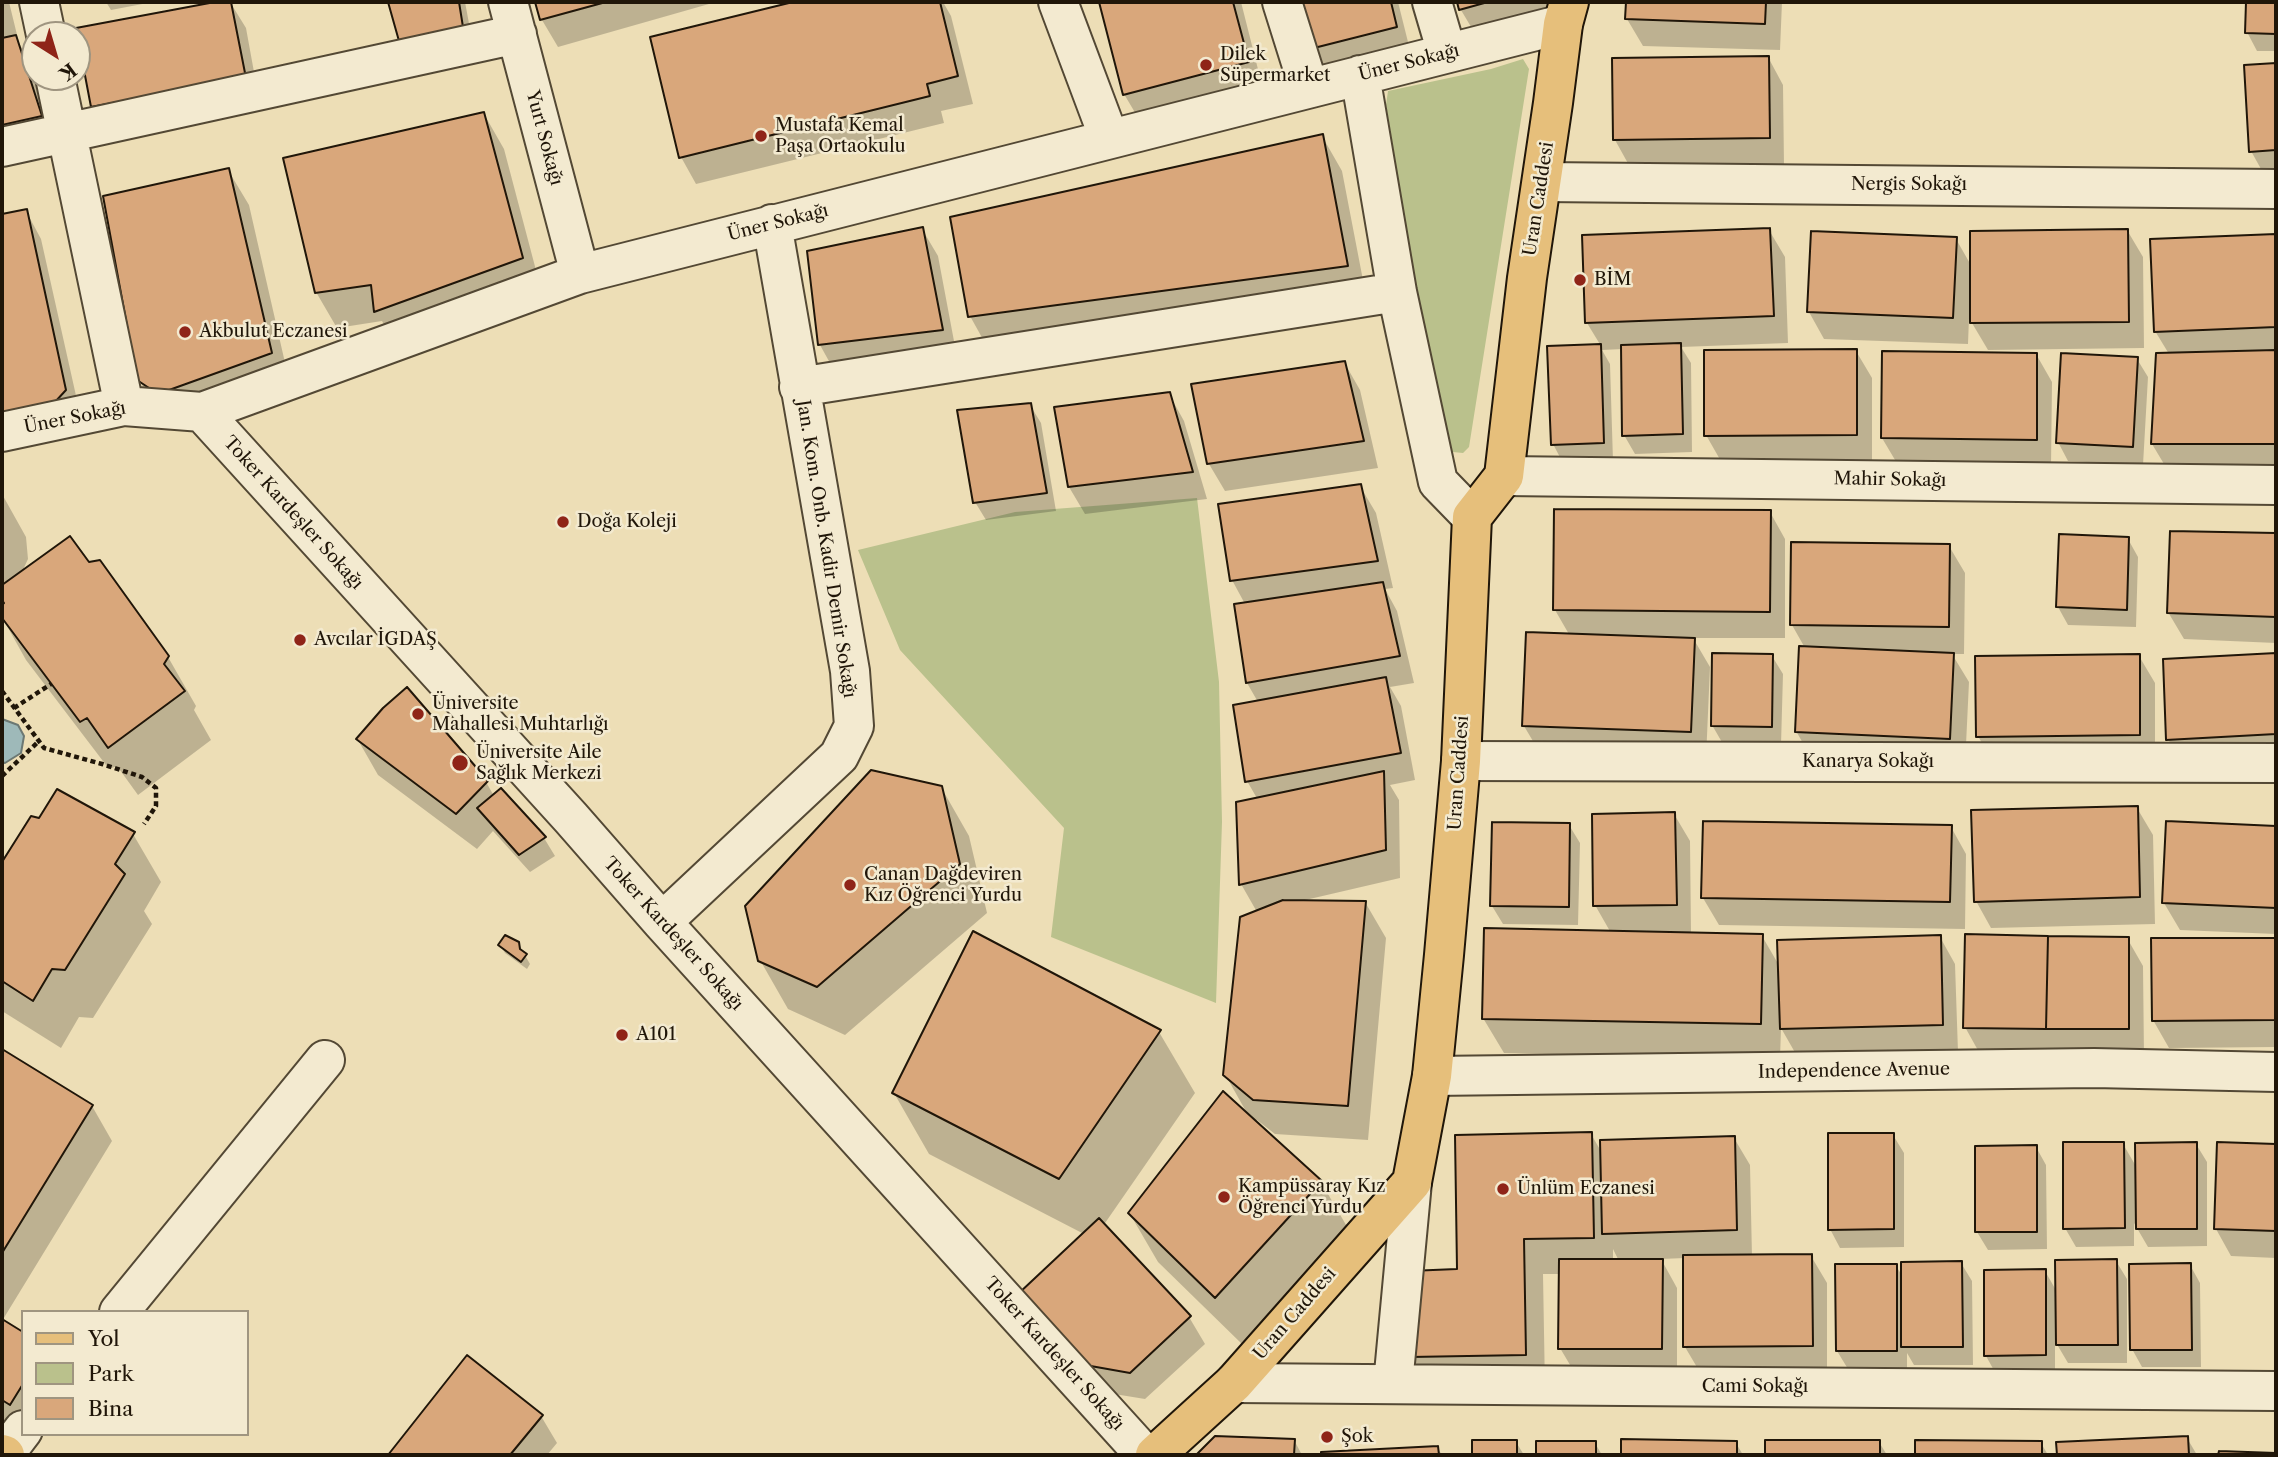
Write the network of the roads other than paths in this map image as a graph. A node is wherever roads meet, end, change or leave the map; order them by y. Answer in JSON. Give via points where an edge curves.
{"nodes":[{"id":1,"x":39,"y":2,"type":"edge"},
{"id":2,"x":1058,"y":2,"type":"edge"},
{"id":3,"x":1282,"y":2,"type":"edge"},
{"id":4,"x":1432,"y":2,"type":"edge"},
{"id":5,"x":1566,"y":13,"type":"edge"},
{"id":6,"x":513,"y":18,"type":"edge"},
{"id":7,"x":43,"y":21,"type":"edge"},
{"id":8,"x":1447,"y":53,"type":"junction"},
{"id":9,"x":1360,"y":75,"type":"junction"},
{"id":10,"x":1309,"y":88,"type":"junction"},
{"id":11,"x":58,"y":91,"type":"edge"},
{"id":12,"x":67,"y":132,"type":"junction"},
{"id":13,"x":1110,"y":138,"type":"junction"},
{"id":14,"x":2,"y":147,"type":"edge"},
{"id":15,"x":1542,"y":182,"type":"junction"},
{"id":16,"x":2276,"y":189,"type":"edge"},
{"id":17,"x":772,"y":224,"type":"junction"},
{"id":18,"x":580,"y":274,"type":"junction"},
{"id":19,"x":1397,"y":292,"type":"junction"},
{"id":20,"x":799,"y":387,"type":"junction"},
{"id":21,"x":124,"y":405,"type":"junction"},
{"id":22,"x":202,"y":412,"type":"junction"},
{"id":23,"x":2,"y":432,"type":"edge"},
{"id":24,"x":1504,"y":476,"type":"junction"},
{"id":25,"x":2276,"y":485,"type":"edge"},
{"id":26,"x":1472,"y":517,"type":"junction"},
{"id":27,"x":1461,"y":761,"type":"junction"},
{"id":28,"x":2276,"y":763,"type":"edge"},
{"id":29,"x":662,"y":922,"type":"junction"},
{"id":30,"x":325,"y":1060,"type":"dead end"},
{"id":31,"x":2276,"y":1072,"type":"edge"},
{"id":32,"x":1432,"y":1076,"type":"junction"},
{"id":33,"x":1412,"y":1182,"type":"junction"},
{"id":34,"x":121,"y":1310,"type":"edge"},
{"id":35,"x":1234,"y":1383,"type":"junction"},
{"id":36,"x":1393,"y":1384,"type":"junction"},
{"id":37,"x":2276,"y":1391,"type":"edge"},
{"id":38,"x":21,"y":1433,"type":"edge"},
{"id":39,"x":4,"y":1455,"type":"edge"},
{"id":40,"x":1145,"y":1455,"type":"edge"},
{"id":41,"x":1155,"y":1455,"type":"edge"}],
"edges":[{"from":1,"to":7,"type":"street"},
{"from":2,"to":13,"type":"street"},
{"from":3,"to":10,"type":"street"},
{"from":4,"to":8,"type":"street"},
{"from":5,"to":8,"type":"street","name":"Üner Sokağı"},
{"from":5,"to":15,"type":"main road","name":"Uran Caddesi"},
{"from":6,"to":12,"type":"street"},
{"from":6,"to":18,"type":"street","name":"Yurt Sokağı"},
{"from":8,"to":9,"type":"street","name":"Üner Sokağı"},
{"from":9,"to":10,"type":"street","name":"Üner Sokağı"},
{"from":9,"to":19,"type":"street"},
{"from":10,"to":13,"type":"street","name":"Üner Sokağı"},
{"from":11,"to":12,"type":"street"},
{"from":12,"to":14,"type":"street"},
{"from":12,"to":21,"type":"street"},
{"from":13,"to":17,"type":"street","name":"Üner Sokağı"},
{"from":15,"to":16,"type":"street","name":"Nergis Sokağı"},
{"from":15,"to":24,"type":"main road","name":"Uran Caddesi"},
{"from":17,"to":18,"type":"street","name":"Üner Sokağı"},
{"from":17,"to":20,"type":"street","name":"Jan. Kom. Onb. Kadir Demir Sokağı"},
{"from":18,"to":22,"type":"street","name":"Üner Sokağı"},
{"from":19,"to":20,"type":"street"},
{"from":19,"to":26,"type":"street","via":[[1438,482]]},
{"from":20,"to":29,"type":"street","name":"Jan. Kom. Onb. Kadir Demir Sokağı","via":[[850,671],[854,726],[839,756]]},
{"from":21,"to":22,"type":"street","name":"Üner Sokağı"},
{"from":21,"to":23,"type":"street","name":"Üner Sokağı"},
{"from":22,"to":29,"type":"street","name":"Toker Kardeşler Sokağı"},
{"from":24,"to":25,"type":"street","name":"Mahir Sokağı"},
{"from":24,"to":26,"type":"main road"},
{"from":26,"to":27,"type":"main road","name":"Uran Caddesi"},
{"from":27,"to":28,"type":"street","name":"Kanarya Sokağı"},
{"from":27,"to":32,"type":"main road","name":"Uran Caddesi"},
{"from":29,"to":40,"type":"street","name":"Toker Kardeşler Sokağı"},
{"from":30,"to":34,"type":"street"},
{"from":31,"to":32,"type":"street","name":"Independence Avenue","via":[[2094,1068]]},
{"from":32,"to":33,"type":"main road","name":"Uran Caddesi"},
{"from":33,"to":35,"type":"main road","name":"Uran Caddesi"},
{"from":33,"to":36,"type":"street"},
{"from":35,"to":36,"type":"street","name":"Cami Sokağı"},
{"from":35,"to":41,"type":"main road","name":"Uran Caddesi"},
{"from":36,"to":37,"type":"street","name":"Cami Sokağı"},
{"from":38,"to":39,"type":"street"}]}
